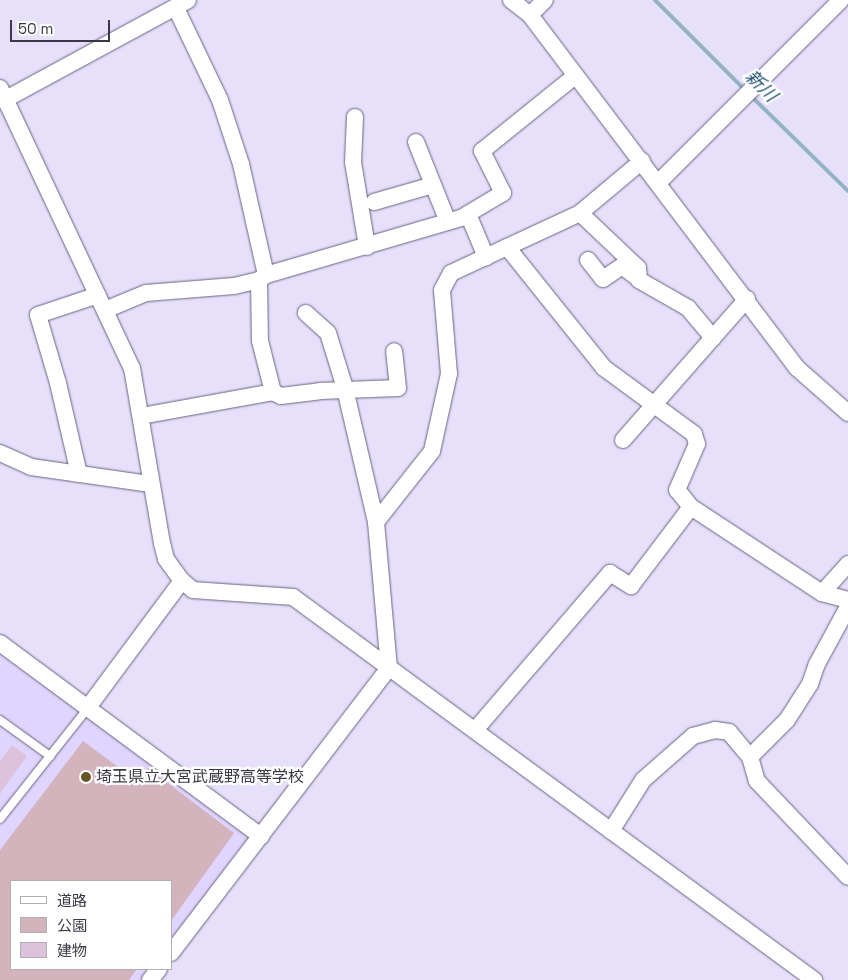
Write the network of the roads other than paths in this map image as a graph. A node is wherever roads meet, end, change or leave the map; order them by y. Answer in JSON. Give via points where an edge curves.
{"nodes":[{"id":1,"x":511,"y":0,"type":"edge"},
{"id":2,"x":545,"y":0,"type":"edge"},
{"id":3,"x":842,"y":0,"type":"edge"},
{"id":4,"x":182,"y":4,"type":"edge"},
{"id":5,"x":530,"y":15,"type":"junction"},
{"id":6,"x":575,"y":76,"type":"junction"},
{"id":7,"x":3,"y":93,"type":"edge"},
{"id":8,"x":355,"y":117,"type":"dead end"},
{"id":9,"x":416,"y":142,"type":"dead end"},
{"id":10,"x":642,"y":161,"type":"junction"},
{"id":11,"x":659,"y":182,"type":"junction"},
{"id":12,"x":433,"y":185,"type":"junction"},
{"id":13,"x":374,"y":202,"type":"dead end"},
{"id":14,"x":580,"y":213,"type":"junction"},
{"id":15,"x":468,"y":214,"type":"junction"},
{"id":16,"x":448,"y":222,"type":"junction"},
{"id":17,"x":368,"y":247,"type":"junction"},
{"id":18,"x":507,"y":247,"type":"junction"},
{"id":19,"x":486,"y":256,"type":"junction"},
{"id":20,"x":588,"y":260,"type":"dead end"},
{"id":21,"x":263,"y":278,"type":"junction"},
{"id":22,"x":639,"y":280,"type":"junction"},
{"id":23,"x":98,"y":295,"type":"junction"},
{"id":24,"x":747,"y":299,"type":"junction"},
{"id":25,"x":105,"y":310,"type":"junction"},
{"id":26,"x":306,"y":313,"type":"dead end"},
{"id":27,"x":714,"y":338,"type":"junction"},
{"id":28,"x":394,"y":351,"type":"dead end"},
{"id":29,"x":345,"y":391,"type":"junction"},
{"id":30,"x":273,"y":392,"type":"junction"},
{"id":31,"x":654,"y":405,"type":"junction"},
{"id":32,"x":848,"y":413,"type":"edge"},
{"id":33,"x":141,"y":416,"type":"junction"},
{"id":34,"x":623,"y":440,"type":"dead end"},
{"id":35,"x":0,"y":453,"type":"edge"},
{"id":36,"x":78,"y":474,"type":"junction"},
{"id":37,"x":151,"y":484,"type":"junction"},
{"id":38,"x":691,"y":507,"type":"junction"},
{"id":39,"x":376,"y":522,"type":"junction"},
{"id":40,"x":848,"y":564,"type":"edge"},
{"id":41,"x":182,"y":581,"type":"junction"},
{"id":42,"x":822,"y":593,"type":"junction"},
{"id":43,"x":848,"y":600,"type":"edge"},
{"id":44,"x":848,"y":607,"type":"edge"},
{"id":45,"x":0,"y":643,"type":"edge"},
{"id":46,"x":389,"y":668,"type":"junction"},
{"id":47,"x":89,"y":706,"type":"junction"},
{"id":48,"x":0,"y":720,"type":"edge"},
{"id":49,"x":476,"y":729,"type":"junction"},
{"id":50,"x":50,"y":756,"type":"junction"},
{"id":51,"x":750,"y":757,"type":"junction"},
{"id":52,"x":0,"y":819,"type":"edge"},
{"id":53,"x":611,"y":831,"type":"junction"},
{"id":54,"x":260,"y":836,"type":"junction"},
{"id":55,"x":848,"y":877,"type":"edge"},
{"id":56,"x":172,"y":952,"type":"edge"},
{"id":57,"x":158,"y":970,"type":"edge"},
{"id":58,"x":150,"y":980,"type":"edge"},
{"id":59,"x":814,"y":980,"type":"edge"}],
"edges":[{"from":1,"to":5,"type":"street"},
{"from":2,"to":5,"type":"street"},
{"from":3,"to":11,"type":"street"},
{"from":4,"to":7,"type":"street"},
{"from":4,"to":21,"type":"street","via":[[241,164]]},
{"from":5,"to":6,"type":"street"},
{"from":6,"to":10,"type":"street"},
{"from":6,"to":15,"type":"street","via":[[482,151],[503,193]]},
{"from":7,"to":23,"type":"street"},
{"from":8,"to":17,"type":"street","via":[[353,162]]},
{"from":9,"to":12,"type":"street"},
{"from":10,"to":11,"type":"street"},
{"from":10,"to":14,"type":"street"},
{"from":11,"to":24,"type":"street"},
{"from":12,"to":13,"type":"street"},
{"from":12,"to":16,"type":"street"},
{"from":14,"to":18,"type":"street"},
{"from":14,"to":22,"type":"street","via":[[638,268]]},
{"from":15,"to":16,"type":"street"},
{"from":15,"to":19,"type":"street"},
{"from":16,"to":17,"type":"street"},
{"from":17,"to":21,"type":"street"},
{"from":18,"to":19,"type":"street"},
{"from":18,"to":31,"type":"street","via":[[604,368]]},
{"from":19,"to":39,"type":"street","via":[[450,273],[442,290],[449,374],[432,450]]},
{"from":20,"to":22,"type":"street","via":[[603,278],[622,266]]},
{"from":21,"to":25,"type":"street","via":[[234,286],[146,293]]},
{"from":21,"to":30,"type":"street","via":[[260,341]]},
{"from":22,"to":27,"type":"street","via":[[688,308]]},
{"from":23,"to":25,"type":"street"},
{"from":23,"to":36,"type":"street","via":[[38,315],[58,383]]},
{"from":24,"to":27,"type":"street"},
{"from":24,"to":32,"type":"street","via":[[797,368]]},
{"from":25,"to":33,"type":"street","via":[[132,368]]},
{"from":26,"to":29,"type":"street","via":[[328,333]]},
{"from":27,"to":31,"type":"street"},
{"from":28,"to":29,"type":"street","via":[[398,388]]},
{"from":29,"to":30,"type":"street","via":[[280,396]]},
{"from":29,"to":39,"type":"street"},
{"from":30,"to":33,"type":"street"},
{"from":31,"to":34,"type":"street"},
{"from":31,"to":38,"type":"street","via":[[694,434],[697,444],[677,490]]},
{"from":33,"to":37,"type":"street"},
{"from":35,"to":36,"type":"street","via":[[31,468]]},
{"from":36,"to":37,"type":"street"},
{"from":37,"to":41,"type":"street","via":[[166,560]]},
{"from":38,"to":42,"type":"street"},
{"from":38,"to":49,"type":"street","via":[[631,586],[610,573]]},
{"from":39,"to":46,"type":"street"},
{"from":40,"to":42,"type":"street"},
{"from":41,"to":46,"type":"street","via":[[193,590],[293,597]]},
{"from":41,"to":47,"type":"street"},
{"from":42,"to":43,"type":"street"},
{"from":44,"to":51,"type":"street","via":[[817,664],[810,684],[787,720]]},
{"from":45,"to":47,"type":"street"},
{"from":46,"to":49,"type":"street"},
{"from":46,"to":54,"type":"street"},
{"from":47,"to":50,"type":"lane"},
{"from":47,"to":54,"type":"street"},
{"from":48,"to":50,"type":"lane"},
{"from":49,"to":53,"type":"street"},
{"from":50,"to":52,"type":"lane"},
{"from":51,"to":53,"type":"street","via":[[729,732],[715,730],[694,736],[643,780]]},
{"from":51,"to":55,"type":"street","via":[[757,781]]},
{"from":53,"to":59,"type":"street"},
{"from":54,"to":56,"type":"street"},
{"from":57,"to":58,"type":"street"}]}
